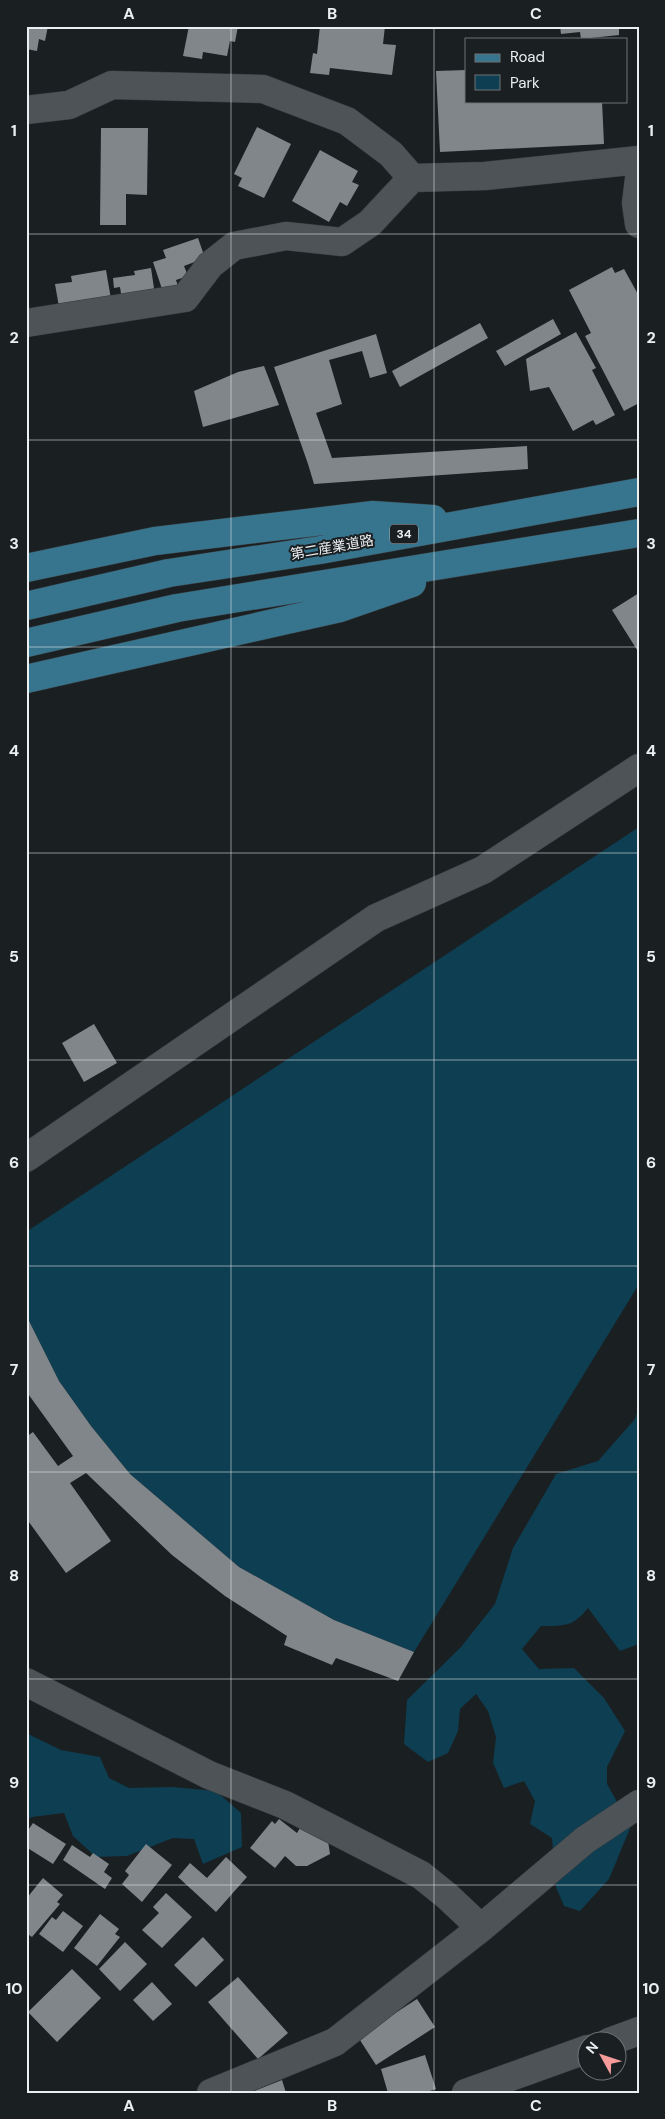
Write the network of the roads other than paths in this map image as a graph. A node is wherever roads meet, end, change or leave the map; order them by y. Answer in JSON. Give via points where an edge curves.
{"nodes":[{"id":1,"x":26,"y":110,"type":"edge"},
{"id":2,"x":639,"y":160,"type":"edge"},
{"id":3,"x":412,"y":178,"type":"junction"},
{"id":4,"x":639,"y":179,"type":"edge"},
{"id":5,"x":639,"y":224,"type":"edge"},
{"id":6,"x":26,"y":323,"type":"edge"},
{"id":7,"x":639,"y":492,"type":"edge"},
{"id":8,"x":470,"y":522,"type":"junction"},
{"id":9,"x":639,"y":534,"type":"edge"},
{"id":10,"x":484,"y":558,"type":"junction"},
{"id":11,"x":26,"y":568,"type":"edge"},
{"id":12,"x":26,"y":606,"type":"edge"},
{"id":13,"x":26,"y":643,"type":"edge"},
{"id":14,"x":26,"y":679,"type":"edge"},
{"id":15,"x":639,"y":768,"type":"edge"},
{"id":16,"x":26,"y":1158,"type":"edge"},
{"id":17,"x":26,"y":1682,"type":"edge"},
{"id":18,"x":639,"y":1804,"type":"edge"},
{"id":19,"x":481,"y":1928,"type":"junction"},
{"id":20,"x":578,"y":2053,"type":"edge"},
{"id":21,"x":210,"y":2093,"type":"edge"},
{"id":22,"x":466,"y":2093,"type":"edge"}],
"edges":[{"from":1,"to":3,"type":"street","via":[[70,105],[112,85],[262,89],[347,122],[391,154]]},
{"from":2,"to":3,"type":"street","via":[[485,176]]},
{"from":3,"to":6,"type":"street","via":[[370,223],[342,242],[286,236],[234,246],[210,265],[185,298]]},
{"from":4,"to":5,"type":"street","via":[[636,203]]},
{"from":7,"to":8,"type":"main road","name":"第二産業道路","number":"34"},
{"from":8,"to":11,"type":"main road","via":[[373,515],[155,541]]},
{"from":8,"to":12,"type":"main road","name":"第二産業道路","number":"34","via":[[320,550],[169,573]]},
{"from":9,"to":10,"type":"main road"},
{"from":10,"to":13,"type":"main road","via":[[177,608]]},
{"from":10,"to":14,"type":"main road","via":[[340,608]]},
{"from":15,"to":16,"type":"street","via":[[483,870],[376,918]]},
{"from":17,"to":19,"type":"street","via":[[209,1776],[285,1805],[421,1875]]},
{"from":18,"to":19,"type":"street","via":[[584,1840]]},
{"from":19,"to":21,"type":"street","via":[[335,2042]]},
{"from":20,"to":22,"type":"street"}]}
